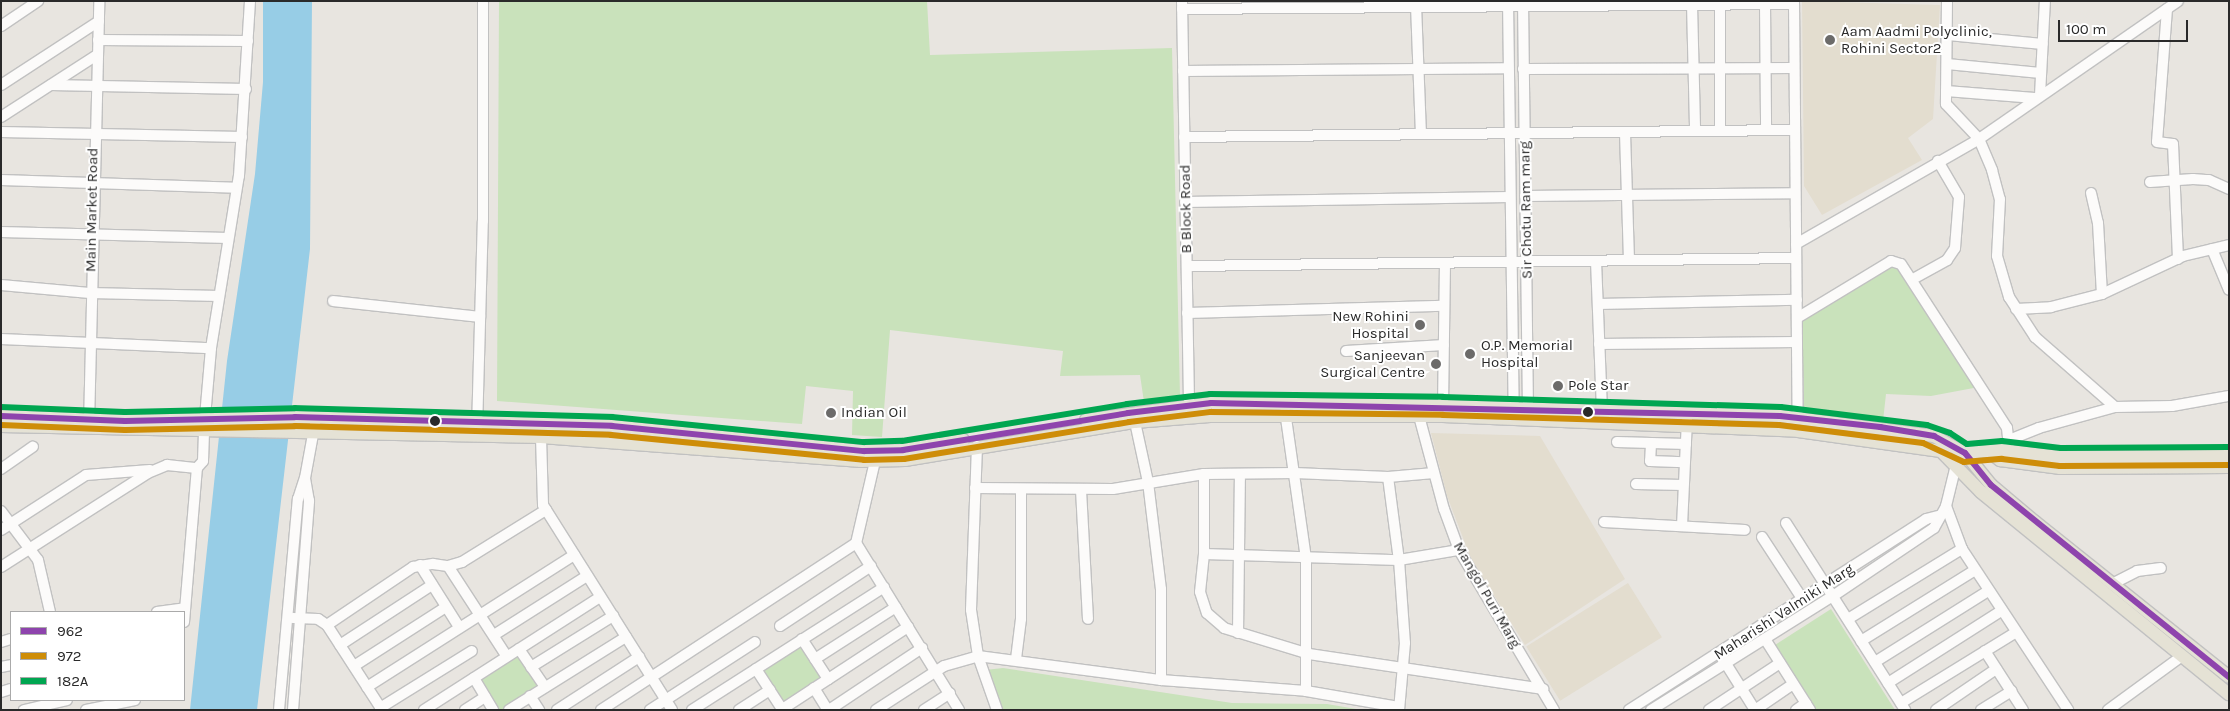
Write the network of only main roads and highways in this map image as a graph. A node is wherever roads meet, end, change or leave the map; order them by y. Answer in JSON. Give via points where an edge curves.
{"nodes":[{"id":1,"x":1189,"y":412,"type":"junction"},
{"id":2,"x":1514,"y":414,"type":"junction"},
{"id":3,"x":1528,"y":414,"type":"junction"},
{"id":4,"x":1,"y":416,"type":"edge"},
{"id":5,"x":1687,"y":420,"type":"junction"},
{"id":6,"x":89,"y":424,"type":"junction"},
{"id":7,"x":1,"y":426,"type":"edge"},
{"id":8,"x":802,"y":450,"type":"junction"},
{"id":9,"x":2008,"y":450,"type":"junction"},
{"id":10,"x":1965,"y":453,"type":"junction"},
{"id":11,"x":2229,"y":456,"type":"edge"},
{"id":12,"x":1956,"y":465,"type":"junction"},
{"id":13,"x":2229,"y":467,"type":"edge"},
{"id":14,"x":2229,"y":677,"type":"edge"},
{"id":15,"x":2229,"y":694,"type":"edge"}],
"edges":[{"from":1,"to":2,"type":"main road","via":[[1286,417]]},
{"from":1,"to":2,"type":"main road","via":[[1284,404],[1443,406]]},
{"from":1,"to":8,"type":"main road","via":[[903,450]]},
{"from":1,"to":8,"type":"main road","via":[[905,460],[875,460]]},
{"from":2,"to":3,"type":"main road"},
{"from":3,"to":5,"type":"main road"},
{"from":3,"to":5,"type":"main road","via":[[1602,410]]},
{"from":4,"to":6,"type":"main road"},
{"from":5,"to":10,"type":"main road","via":[[1798,419],[1934,436]]},
{"from":5,"to":12,"type":"main road","via":[[1931,448],[1941,451]]},
{"from":6,"to":7,"type":"main road"},
{"from":6,"to":8,"type":"main road","via":[[208,432],[542,437]]},
{"from":6,"to":8,"type":"main road","via":[[210,417],[295,417],[612,426]]},
{"from":9,"to":10,"type":"main road"},
{"from":9,"to":11,"type":"main road","via":[[2060,457]]},
{"from":9,"to":13,"type":"main road","via":[[2060,468]]},
{"from":10,"to":12,"type":"main road"},
{"from":10,"to":14,"type":"main road","via":[[1991,485]]},
{"from":12,"to":15,"type":"main road","via":[[1981,492]]}]}
